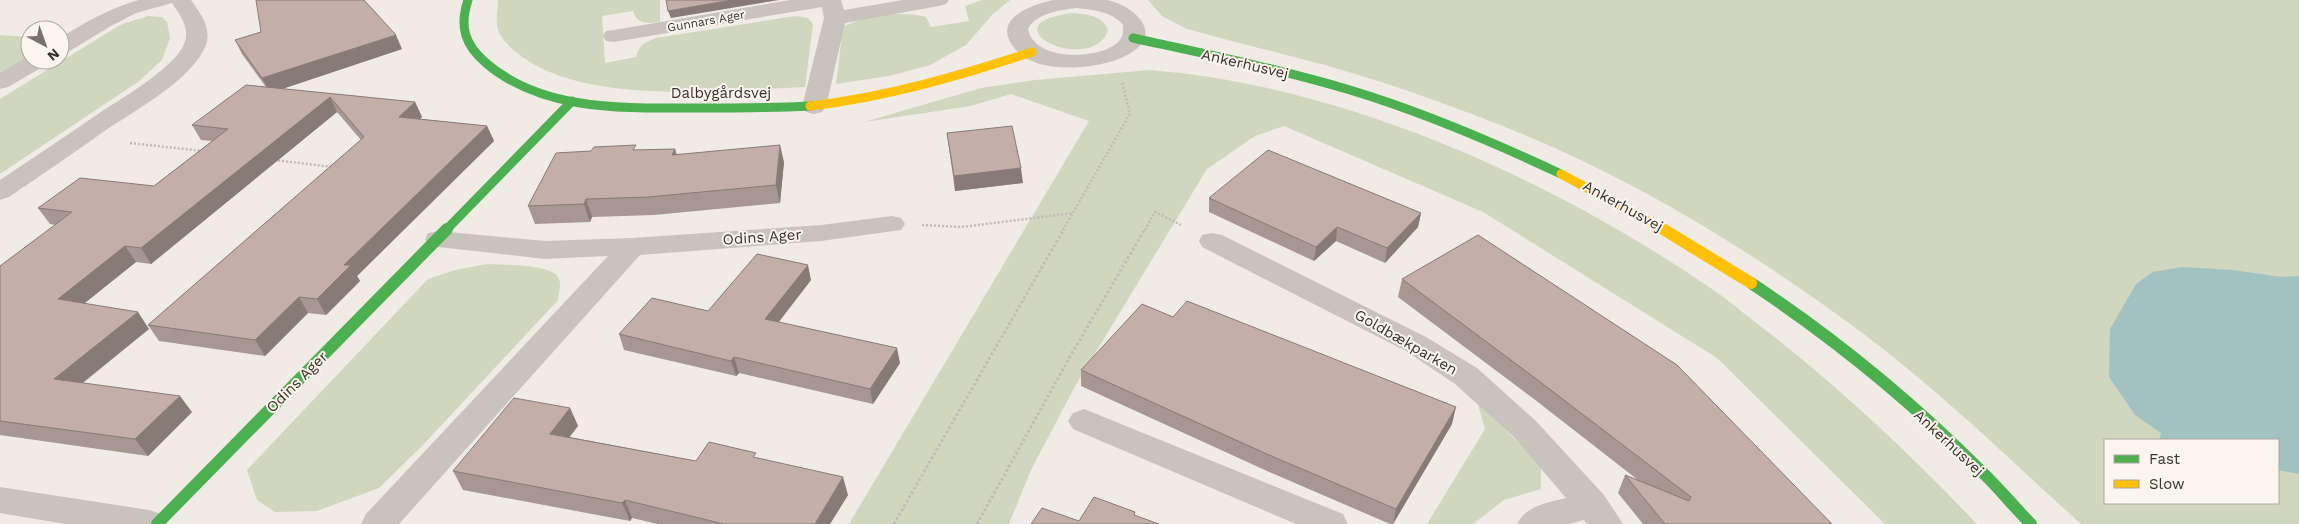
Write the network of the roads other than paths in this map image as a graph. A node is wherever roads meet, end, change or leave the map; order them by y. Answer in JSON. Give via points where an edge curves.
{"nodes":[{"id":1,"x":163,"y":0,"type":"edge"},
{"id":2,"x":180,"y":0,"type":"edge"},
{"id":3,"x":468,"y":0,"type":"edge"},
{"id":4,"x":939,"y":0,"type":"edge"},
{"id":5,"x":1096,"y":2,"type":"edge"},
{"id":6,"x":831,"y":6,"type":"edge"},
{"id":7,"x":1133,"y":38,"type":"junction"},
{"id":8,"x":70,"y":41,"type":"edge"},
{"id":9,"x":1032,"y":52,"type":"junction"},
{"id":10,"x":616,"y":58,"type":"dead end"},
{"id":11,"x":21,"y":70,"type":"edge"},
{"id":12,"x":0,"y":82,"type":"edge"},
{"id":13,"x":572,"y":101,"type":"junction"},
{"id":14,"x":814,"y":107,"type":"junction"},
{"id":15,"x":0,"y":192,"type":"edge"},
{"id":16,"x":892,"y":224,"type":"road end"},
{"id":17,"x":438,"y":239,"type":"junction"},
{"id":18,"x":1212,"y":241,"type":"road end"},
{"id":19,"x":632,"y":247,"type":"junction"},
{"id":20,"x":1084,"y":421,"type":"dead end"},
{"id":21,"x":0,"y":500,"type":"edge"},
{"id":22,"x":1599,"y":514,"type":"edge"},
{"id":23,"x":150,"y":524,"type":"edge"},
{"id":24,"x":157,"y":524,"type":"edge"},
{"id":25,"x":378,"y":524,"type":"edge"},
{"id":26,"x":1331,"y":524,"type":"edge"},
{"id":27,"x":1534,"y":524,"type":"edge"},
{"id":28,"x":2031,"y":524,"type":"edge"}],
"edges":[{"from":1,"to":8,"type":"street","via":[[129,9]]},
{"from":2,"to":15,"type":"street","via":[[196,22],[195,45],[181,63],[155,85]]},
{"from":3,"to":13,"type":"street","name":"Dalbygårdsvej","via":[[462,18],[465,39],[477,59],[499,77],[531,91]]},
{"from":4,"to":6,"type":"street","name":"Gunnars Ager"},
{"from":5,"to":7,"type":"street","via":[[1123,13],[1132,21]]},
{"from":5,"to":9,"type":"street","via":[[1058,4],[1028,16],[1020,25],[1018,34],[1022,44]]},
{"from":6,"to":10,"type":"street","name":"Gunnars Ager","via":[[613,27]]},
{"from":6,"to":14,"type":"street"},
{"from":7,"to":9,"type":"street","via":[[1125,47],[1102,57],[1080,61]]},
{"from":7,"to":28,"type":"street","name":"Ankerhusvej","via":[[1288,74],[1380,100],[1472,133],[1566,175],[1662,226],[1761,289],[1862,365],[1968,458]]},
{"from":9,"to":14,"type":"street","name":"Dalbygårdsvej","via":[[882,96]]},
{"from":11,"to":12,"type":"street"},
{"from":13,"to":14,"type":"street","name":"Dalbygårdsvej","via":[[628,108]]},
{"from":13,"to":17,"type":"street","name":"Odins Ager"},
{"from":16,"to":19,"type":"street","name":"Odins Ager","via":[[822,233]]},
{"from":17,"to":19,"type":"street","name":"Odins Ager","via":[[545,250]]},
{"from":17,"to":24,"type":"street","name":"Odins Ager"},
{"from":18,"to":22,"type":"street","name":"Goldbækparken","via":[[1416,344],[1466,376],[1524,428]]},
{"from":19,"to":25,"type":"street"},
{"from":20,"to":26,"type":"street"},
{"from":21,"to":23,"type":"street"},
{"from":22,"to":27,"type":"street","name":"Goldbækparken","via":[[1542,518]]}]}
